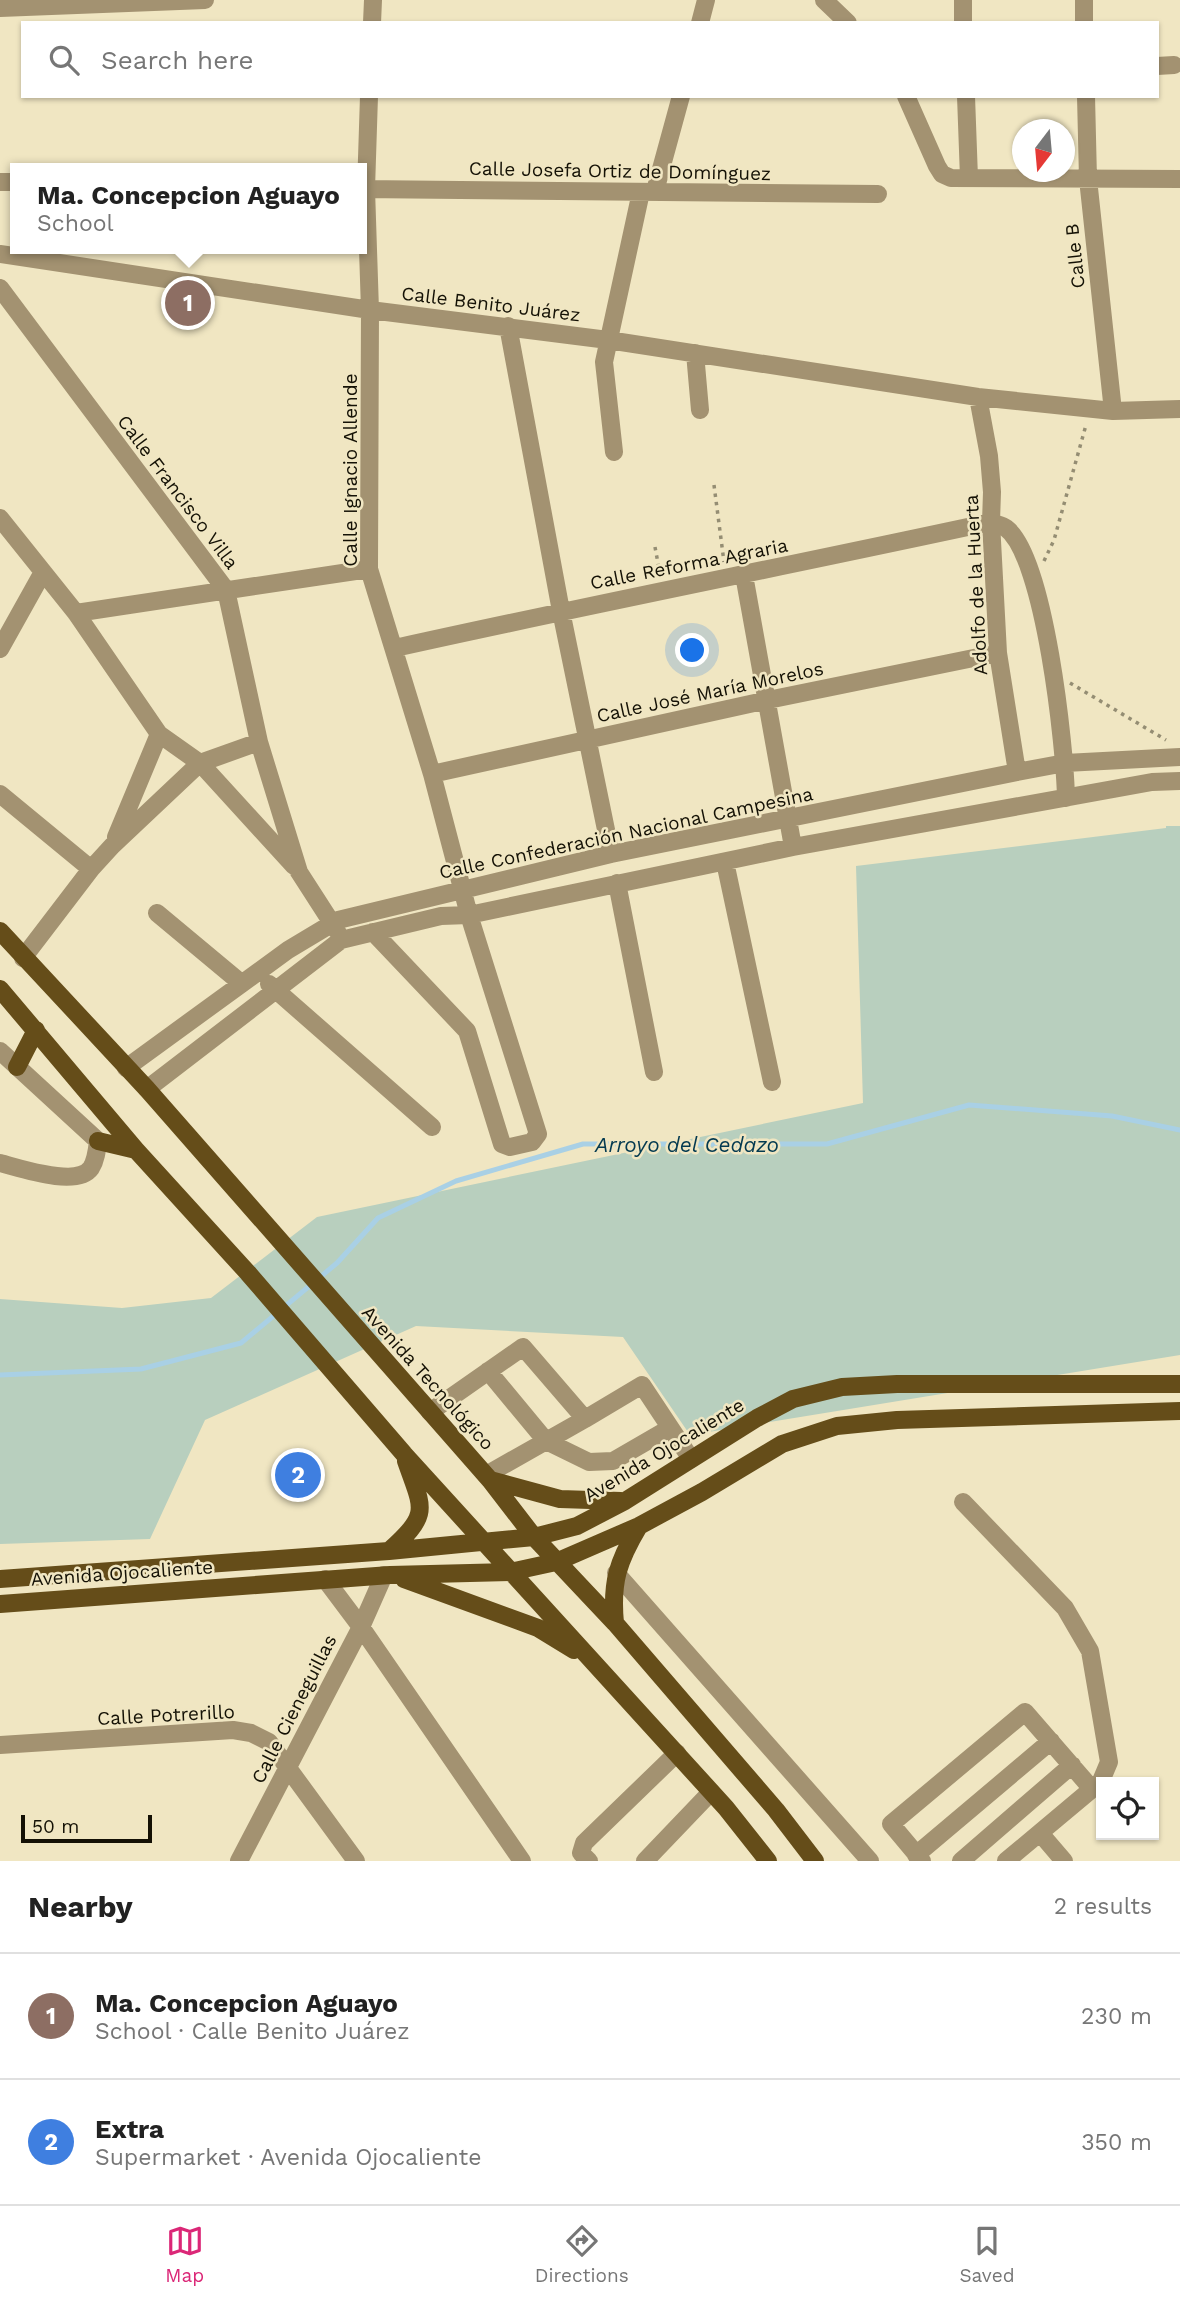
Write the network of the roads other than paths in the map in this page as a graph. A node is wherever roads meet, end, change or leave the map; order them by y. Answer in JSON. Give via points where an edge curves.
{"nodes":[{"id":1,"x":205,"y":0,"type":"edge"},
{"id":2,"x":373,"y":0,"type":"edge"},
{"id":3,"x":706,"y":0,"type":"edge"},
{"id":4,"x":824,"y":0,"type":"edge"},
{"id":5,"x":963,"y":0,"type":"edge"},
{"id":6,"x":1084,"y":0,"type":"edge"},
{"id":7,"x":0,"y":8,"type":"edge"},
{"id":8,"x":372,"y":21,"type":"edge"},
{"id":9,"x":701,"y":21,"type":"edge"},
{"id":10,"x":846,"y":21,"type":"edge"},
{"id":11,"x":963,"y":21,"type":"edge"},
{"id":12,"x":1084,"y":21,"type":"edge"},
{"id":13,"x":369,"y":98,"type":"edge"},
{"id":14,"x":680,"y":98,"type":"edge"},
{"id":15,"x":907,"y":98,"type":"edge"},
{"id":16,"x":966,"y":98,"type":"edge"},
{"id":17,"x":1086,"y":98,"type":"edge"},
{"id":18,"x":365,"y":163,"type":"edge"},
{"id":19,"x":969,"y":178,"type":"junction"},
{"id":20,"x":1088,"y":179,"type":"junction"},
{"id":21,"x":1180,"y":179,"type":"edge"},
{"id":22,"x":367,"y":189,"type":"edge"},
{"id":23,"x":648,"y":191,"type":"junction"},
{"id":24,"x":878,"y":194,"type":"dead end"},
{"id":25,"x":367,"y":250,"type":"edge"},
{"id":26,"x":0,"y":254,"type":"edge"},
{"id":27,"x":0,"y":288,"type":"edge"},
{"id":28,"x":370,"y":310,"type":"junction"},
{"id":29,"x":508,"y":326,"type":"junction"},
{"id":30,"x":608,"y":340,"type":"junction"},
{"id":31,"x":695,"y":353,"type":"junction"},
{"id":32,"x":978,"y":397,"type":"junction"},
{"id":33,"x":1180,"y":409,"type":"edge"},
{"id":34,"x":700,"y":410,"type":"dead end"},
{"id":35,"x":1113,"y":411,"type":"junction"},
{"id":36,"x":614,"y":452,"type":"dead end"},
{"id":37,"x":0,"y":518,"type":"edge"},
{"id":38,"x":991,"y":522,"type":"junction"},
{"id":39,"x":369,"y":569,"type":"junction"},
{"id":40,"x":43,"y":572,"type":"junction"},
{"id":41,"x":735,"y":577,"type":"junction"},
{"id":42,"x":226,"y":590,"type":"junction"},
{"id":43,"x":561,"y":611,"type":"junction"},
{"id":44,"x":76,"y":613,"type":"junction"},
{"id":45,"x":395,"y":648,"type":"junction"},
{"id":46,"x":0,"y":649,"type":"edge"},
{"id":47,"x":998,"y":653,"type":"junction"},
{"id":48,"x":768,"y":700,"type":"junction"},
{"id":49,"x":159,"y":734,"type":"junction"},
{"id":50,"x":587,"y":740,"type":"junction"},
{"id":51,"x":259,"y":742,"type":"junction"},
{"id":52,"x":1180,"y":757,"type":"edge"},
{"id":53,"x":200,"y":763,"type":"junction"},
{"id":54,"x":1065,"y":763,"type":"junction"},
{"id":55,"x":1017,"y":772,"type":"junction"},
{"id":56,"x":432,"y":774,"type":"junction"},
{"id":57,"x":1180,"y":781,"type":"edge"},
{"id":58,"x":0,"y":794,"type":"edge"},
{"id":59,"x":1066,"y":798,"type":"junction"},
{"id":60,"x":788,"y":820,"type":"junction"},
{"id":61,"x":112,"y":846,"type":"junction"},
{"id":62,"x":793,"y":847,"type":"junction"},
{"id":63,"x":611,"y":854,"type":"junction"},
{"id":64,"x":725,"y":862,"type":"junction"},
{"id":65,"x":91,"y":869,"type":"junction"},
{"id":66,"x":299,"y":872,"type":"junction"},
{"id":67,"x":617,"y":883,"type":"junction"},
{"id":68,"x":463,"y":889,"type":"junction"},
{"id":69,"x":156,"y":913,"type":"dead end"},
{"id":70,"x":469,"y":915,"type":"junction"},
{"id":71,"x":333,"y":923,"type":"junction"},
{"id":72,"x":0,"y":931,"type":"edge"},
{"id":73,"x":373,"y":932,"type":"junction"},
{"id":74,"x":341,"y":940,"type":"junction"},
{"id":75,"x":23,"y":958,"type":"junction"},
{"id":76,"x":257,"y":972,"type":"junction"},
{"id":77,"x":241,"y":983,"type":"junction"},
{"id":78,"x":0,"y":989,"type":"edge"},
{"id":79,"x":275,"y":990,"type":"junction"},
{"id":80,"x":36,"y":1030,"type":"junction"},
{"id":81,"x":0,"y":1051,"type":"edge"},
{"id":82,"x":17,"y":1067,"type":"junction"},
{"id":83,"x":126,"y":1068,"type":"junction"},
{"id":84,"x":654,"y":1072,"type":"dead end"},
{"id":85,"x":772,"y":1082,"type":"dead end"},
{"id":86,"x":147,"y":1089,"type":"junction"},
{"id":87,"x":432,"y":1126,"type":"dead end"},
{"id":88,"x":98,"y":1141,"type":"junction"},
{"id":89,"x":135,"y":1150,"type":"junction"},
{"id":90,"x":0,"y":1163,"type":"edge"},
{"id":91,"x":488,"y":1371,"type":"junction"},
{"id":92,"x":1180,"y":1384,"type":"edge"},
{"id":93,"x":1180,"y":1411,"type":"edge"},
{"id":94,"x":430,"y":1412,"type":"junction"},
{"id":95,"x":585,"y":1419,"type":"junction"},
{"id":96,"x":670,"y":1428,"type":"junction"},
{"id":97,"x":546,"y":1441,"type":"junction"},
{"id":98,"x":404,"y":1454,"type":"junction"},
{"id":99,"x":691,"y":1459,"type":"junction"},
{"id":100,"x":488,"y":1477,"type":"junction"},
{"id":101,"x":625,"y":1501,"type":"junction"},
{"id":102,"x":963,"y":1502,"type":"dead end"},
{"id":103,"x":639,"y":1526,"type":"junction"},
{"id":104,"x":534,"y":1537,"type":"junction"},
{"id":105,"x":485,"y":1543,"type":"junction"},
{"id":106,"x":389,"y":1551,"type":"junction"},
{"id":107,"x":556,"y":1562,"type":"junction"},
{"id":108,"x":510,"y":1572,"type":"junction"},
{"id":109,"x":616,"y":1573,"type":"junction"},
{"id":110,"x":387,"y":1575,"type":"junction"},
{"id":111,"x":0,"y":1578,"type":"edge"},
{"id":112,"x":325,"y":1579,"type":"junction"},
{"id":113,"x":0,"y":1604,"type":"edge"},
{"id":114,"x":615,"y":1623,"type":"junction"},
{"id":115,"x":361,"y":1627,"type":"junction"},
{"id":116,"x":594,"y":1663,"type":"junction"},
{"id":117,"x":1051,"y":1741,"type":"junction"},
{"id":118,"x":0,"y":1745,"type":"edge"},
{"id":119,"x":677,"y":1754,"type":"junction"},
{"id":120,"x":1072,"y":1765,"type":"junction"},
{"id":121,"x":288,"y":1766,"type":"junction"},
{"id":122,"x":1092,"y":1789,"type":"junction"},
{"id":123,"x":711,"y":1792,"type":"junction"},
{"id":124,"x":1040,"y":1833,"type":"junction"},
{"id":125,"x":919,"y":1858,"type":"edge"},
{"id":126,"x":239,"y":1861,"type":"edge"},
{"id":127,"x":356,"y":1861,"type":"edge"},
{"id":128,"x":523,"y":1861,"type":"edge"},
{"id":129,"x":589,"y":1861,"type":"edge"},
{"id":130,"x":645,"y":1861,"type":"edge"},
{"id":131,"x":768,"y":1861,"type":"edge"},
{"id":132,"x":815,"y":1861,"type":"edge"},
{"id":133,"x":870,"y":1861,"type":"edge"},
{"id":134,"x":961,"y":1861,"type":"edge"},
{"id":135,"x":1006,"y":1861,"type":"edge"},
{"id":136,"x":1064,"y":1861,"type":"edge"}],
"edges":[{"from":1,"to":7,"type":"street"},
{"from":2,"to":8,"type":"street"},
{"from":3,"to":9,"type":"street"},
{"from":4,"to":10,"type":"street"},
{"from":5,"to":11,"type":"street"},
{"from":6,"to":12,"type":"street"},
{"from":13,"to":18,"type":"street","name":"Calle Ignacio Allende"},
{"from":14,"to":23,"type":"street"},
{"from":15,"to":19,"type":"street","via":[[942,174]]},
{"from":16,"to":19,"type":"street"},
{"from":17,"to":20,"type":"street","name":"Calle B"},
{"from":19,"to":20,"type":"street"},
{"from":20,"to":21,"type":"street"},
{"from":20,"to":35,"type":"street","name":"Calle B"},
{"from":22,"to":23,"type":"street","name":"Calle Josefa Ortiz de Domínguez"},
{"from":23,"to":24,"type":"street","name":"Calle Josefa Ortiz de Domínguez"},
{"from":23,"to":30,"type":"street"},
{"from":25,"to":28,"type":"street","name":"Calle Ignacio Allende"},
{"from":26,"to":28,"type":"street","name":"Calle Benito Juárez"},
{"from":27,"to":42,"type":"street","name":"Calle Francisco Villa"},
{"from":28,"to":29,"type":"street","name":"Calle Benito Juárez"},
{"from":28,"to":39,"type":"street","name":"Calle Ignacio Allende"},
{"from":29,"to":30,"type":"street","name":"Calle Benito Juárez"},
{"from":29,"to":43,"type":"street"},
{"from":30,"to":31,"type":"street","name":"Calle Benito Juárez"},
{"from":30,"to":36,"type":"street","via":[[604,362]]},
{"from":31,"to":32,"type":"street","name":"Calle Benito Juárez"},
{"from":31,"to":34,"type":"street"},
{"from":32,"to":35,"type":"street","name":"Calle Benito Juárez"},
{"from":32,"to":38,"type":"street","name":"Adolfo de la Huerta","via":[[989,456]]},
{"from":33,"to":35,"type":"street","name":"Calle Benito Juárez"},
{"from":37,"to":40,"type":"street"},
{"from":38,"to":41,"type":"street","name":"Calle Reforma Agraria"},
{"from":38,"to":47,"type":"street","name":"Adolfo de la Huerta"},
{"from":38,"to":54,"type":"street","via":[[1006,528],[1022,550],[1035,582]]},
{"from":39,"to":42,"type":"street"},
{"from":39,"to":45,"type":"street","name":"Calle Ignacio Allende"},
{"from":40,"to":44,"type":"street"},
{"from":40,"to":46,"type":"street"},
{"from":41,"to":43,"type":"street","name":"Calle Reforma Agraria"},
{"from":41,"to":48,"type":"street"},
{"from":42,"to":44,"type":"street"},
{"from":42,"to":51,"type":"street","name":"Calle Francisco Villa"},
{"from":43,"to":45,"type":"street","name":"Calle Reforma Agraria"},
{"from":43,"to":50,"type":"street"},
{"from":44,"to":49,"type":"street"},
{"from":45,"to":56,"type":"street","name":"Calle Ignacio Allende"},
{"from":47,"to":48,"type":"street","name":"Calle José María Morelos"},
{"from":47,"to":55,"type":"street","name":"Adolfo de la Huerta"},
{"from":48,"to":50,"type":"street","name":"Calle José María Morelos"},
{"from":48,"to":60,"type":"street"},
{"from":49,"to":53,"type":"street"},
{"from":49,"to":61,"type":"street"},
{"from":50,"to":56,"type":"street","name":"Calle José María Morelos"},
{"from":50,"to":63,"type":"street"},
{"from":51,"to":53,"type":"street"},
{"from":51,"to":66,"type":"street","name":"Calle Francisco Villa"},
{"from":52,"to":54,"type":"street","name":"Calle Confederación Nacional Campesina"},
{"from":53,"to":61,"type":"street"},
{"from":53,"to":66,"type":"street"},
{"from":54,"to":55,"type":"street","name":"Calle Confederación Nacional Campesina"},
{"from":54,"to":59,"type":"street"},
{"from":55,"to":60,"type":"street","name":"Calle Confederación Nacional Campesina"},
{"from":56,"to":68,"type":"street","name":"Calle Ignacio Allende"},
{"from":57,"to":59,"type":"street"},
{"from":58,"to":65,"type":"street"},
{"from":59,"to":62,"type":"street"},
{"from":60,"to":62,"type":"street"},
{"from":60,"to":63,"type":"street","name":"Calle Confederación Nacional Campesina"},
{"from":61,"to":65,"type":"street"},
{"from":62,"to":64,"type":"street"},
{"from":63,"to":68,"type":"street","name":"Calle Confederación Nacional Campesina"},
{"from":64,"to":67,"type":"street"},
{"from":64,"to":85,"type":"street"},
{"from":65,"to":75,"type":"street"},
{"from":66,"to":71,"type":"street","name":"Calle Francisco Villa"},
{"from":67,"to":70,"type":"street"},
{"from":67,"to":84,"type":"street"},
{"from":68,"to":70,"type":"street","name":"Calle Ignacio Allende"},
{"from":68,"to":71,"type":"street","name":"Calle Confederación Nacional Campesina"},
{"from":69,"to":77,"type":"street"},
{"from":70,"to":73,"type":"street","via":[[441,916]]},
{"from":70,"to":73,"type":"street","name":"Calle Ignacio Allende","via":[[538,1134],[532,1142],[510,1147],[502,1144],[467,1031]]},
{"from":71,"to":74,"type":"street","name":"Calle Francisco Villa"},
{"from":71,"to":76,"type":"street","name":"Calle Confederación Nacional Campesina"},
{"from":72,"to":75,"type":"main road","name":"Avenida Tecnológico"},
{"from":73,"to":74,"type":"street"},
{"from":74,"to":79,"type":"street"},
{"from":75,"to":83,"type":"main road","name":"Avenida Tecnológico"},
{"from":76,"to":77,"type":"street","name":"Calle Confederación Nacional Campesina"},
{"from":76,"to":79,"type":"street"},
{"from":77,"to":83,"type":"street","name":"Calle Confederación Nacional Campesina"},
{"from":78,"to":80,"type":"main road"},
{"from":79,"to":86,"type":"street"},
{"from":79,"to":87,"type":"street"},
{"from":80,"to":82,"type":"main road"},
{"from":80,"to":89,"type":"main road"},
{"from":81,"to":82,"type":"street"},
{"from":82,"to":88,"type":"street"},
{"from":83,"to":86,"type":"main road","name":"Avenida Tecnológico"},
{"from":86,"to":94,"type":"main road","name":"Avenida Tecnológico"},
{"from":88,"to":89,"type":"main road"},
{"from":88,"to":90,"type":"street","via":[[90,1171],[77,1177]]},
{"from":89,"to":98,"type":"main road"},
{"from":91,"to":94,"type":"street"},
{"from":91,"to":95,"type":"street","via":[[523,1347]]},
{"from":91,"to":97,"type":"street"},
{"from":92,"to":99,"type":"main road","name":"Avenida Ojocaliente","via":[[842,1387],[793,1399]]},
{"from":93,"to":103,"type":"main road","name":"Avenida Ojocaliente","via":[[837,1426],[782,1444]]},
{"from":94,"to":100,"type":"main road","name":"Avenida Tecnológico"},
{"from":95,"to":96,"type":"street","via":[[642,1385]]},
{"from":95,"to":97,"type":"street"},
{"from":96,"to":97,"type":"street","via":[[613,1461],[589,1462]]},
{"from":96,"to":99,"type":"street"},
{"from":97,"to":100,"type":"street"},
{"from":98,"to":105,"type":"main road"},
{"from":98,"to":106,"type":"main road","via":[[421,1504],[419,1518],[413,1530]]},
{"from":99,"to":101,"type":"main road","name":"Avenida Ojocaliente"},
{"from":100,"to":101,"type":"main road","via":[[560,1499]]},
{"from":100,"to":104,"type":"main road","name":"Avenida Tecnológico"},
{"from":101,"to":104,"type":"main road","name":"Avenida Ojocaliente","via":[[577,1525]]},
{"from":102,"to":122,"type":"street","via":[[1065,1608],[1090,1651],[1109,1762]]},
{"from":103,"to":107,"type":"main road","name":"Avenida Ojocaliente"},
{"from":103,"to":109,"type":"main road"},
{"from":104,"to":105,"type":"main road","name":"Avenida Ojocaliente"},
{"from":104,"to":107,"type":"main road","name":"Avenida Tecnológico"},
{"from":105,"to":106,"type":"main road","name":"Avenida Ojocaliente"},
{"from":105,"to":108,"type":"main road"},
{"from":106,"to":111,"type":"main road","name":"Avenida Ojocaliente"},
{"from":107,"to":108,"type":"main road","name":"Avenida Ojocaliente"},
{"from":107,"to":114,"type":"main road","name":"Avenida Tecnológico"},
{"from":108,"to":110,"type":"main road","name":"Avenida Ojocaliente"},
{"from":108,"to":116,"type":"main road"},
{"from":109,"to":114,"type":"main road","via":[[612,1597]]},
{"from":109,"to":133,"type":"street"},
{"from":110,"to":112,"type":"main road","name":"Avenida Ojocaliente"},
{"from":110,"to":115,"type":"street","name":"Calle Cieneguillas"},
{"from":110,"to":116,"type":"main road","via":[[538,1628]]},
{"from":112,"to":113,"type":"main road","name":"Avenida Ojocaliente"},
{"from":112,"to":115,"type":"street"},
{"from":114,"to":132,"type":"main road","name":"Avenida Tecnológico"},
{"from":115,"to":121,"type":"street","name":"Calle Cieneguillas"},
{"from":115,"to":128,"type":"street"},
{"from":116,"to":119,"type":"main road"},
{"from":117,"to":120,"type":"street"},
{"from":117,"to":125,"type":"street"},
{"from":117,"to":125,"type":"street","via":[[1025,1712],[891,1824]]},
{"from":118,"to":121,"type":"street","name":"Calle Potrerillo","via":[[233,1730],[269,1742]]},
{"from":119,"to":123,"type":"main road"},
{"from":119,"to":129,"type":"street","via":[[584,1843],[581,1853]]},
{"from":120,"to":122,"type":"street"},
{"from":120,"to":134,"type":"street"},
{"from":121,"to":126,"type":"street","name":"Calle Cieneguillas"},
{"from":121,"to":127,"type":"street","name":"Calle Potrerillo"},
{"from":122,"to":124,"type":"street"},
{"from":123,"to":130,"type":"street"},
{"from":123,"to":131,"type":"main road"},
{"from":124,"to":135,"type":"street"},
{"from":124,"to":136,"type":"street"}]}
